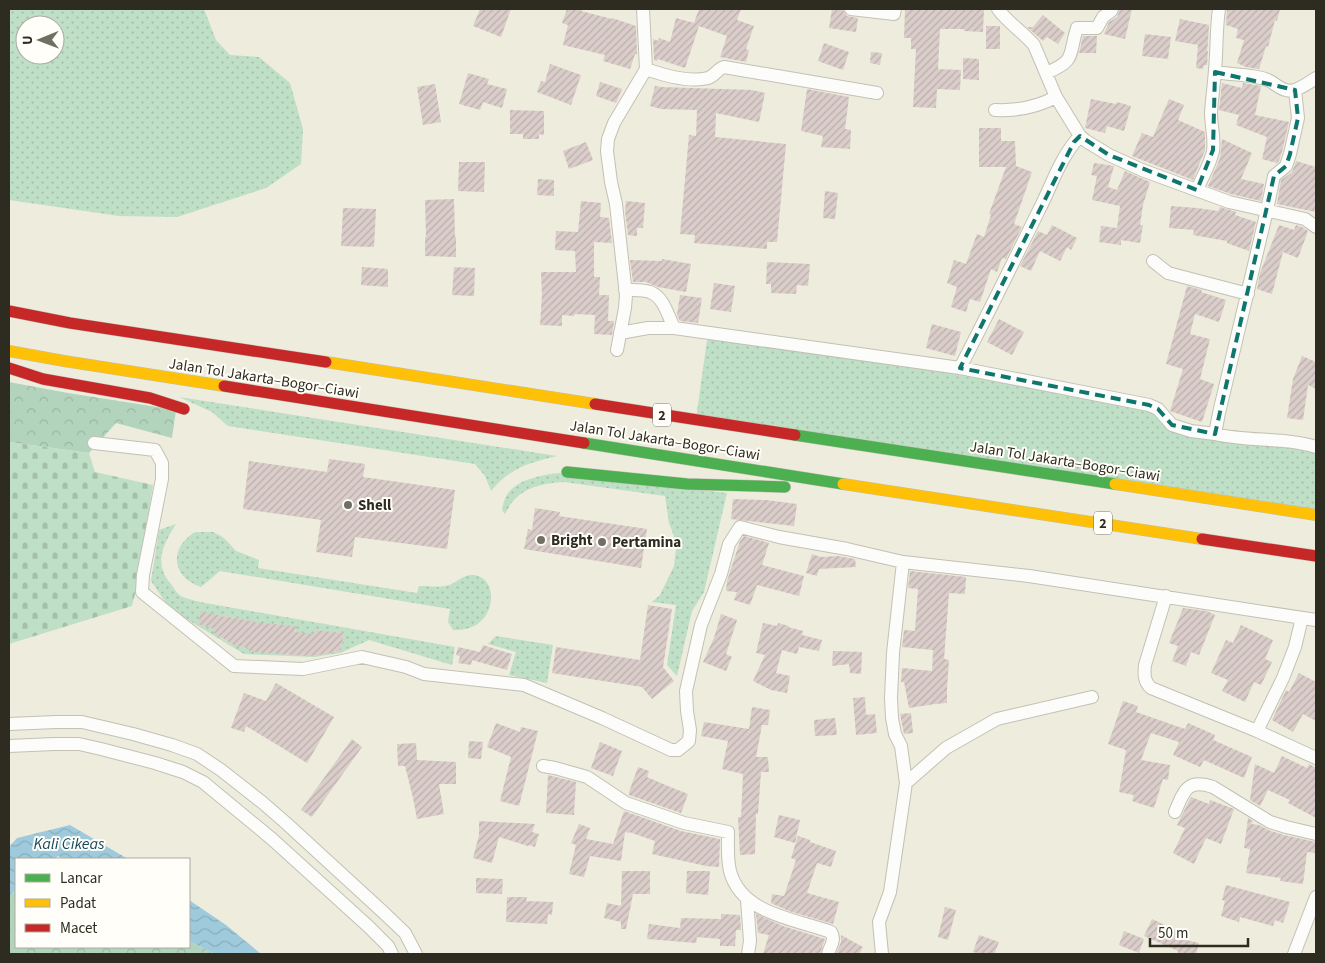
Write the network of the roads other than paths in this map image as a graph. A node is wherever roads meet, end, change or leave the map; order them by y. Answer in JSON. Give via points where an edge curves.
{"nodes":[{"id":1,"x":643,"y":9,"type":"edge"},
{"id":2,"x":851,"y":9,"type":"edge"},
{"id":3,"x":895,"y":9,"type":"edge"},
{"id":4,"x":998,"y":9,"type":"edge"},
{"id":5,"x":1112,"y":9,"type":"edge"},
{"id":6,"x":1219,"y":9,"type":"edge"},
{"id":7,"x":646,"y":68,"type":"junction"},
{"id":8,"x":1215,"y":72,"type":"junction"},
{"id":9,"x":1046,"y":73,"type":"junction"},
{"id":10,"x":1316,"y":78,"type":"edge"},
{"id":11,"x":1295,"y":90,"type":"junction"},
{"id":12,"x":877,"y":93,"type":"dead end"},
{"id":13,"x":1056,"y":98,"type":"junction"},
{"id":14,"x":995,"y":110,"type":"dead end"},
{"id":15,"x":1080,"y":136,"type":"junction"},
{"id":16,"x":1197,"y":190,"type":"junction"},
{"id":17,"x":1268,"y":210,"type":"junction"},
{"id":18,"x":1316,"y":227,"type":"edge"},
{"id":19,"x":1153,"y":262,"type":"dead end"},
{"id":20,"x":625,"y":290,"type":"junction"},
{"id":21,"x":1248,"y":294,"type":"junction"},
{"id":22,"x":9,"y":311,"type":"edge"},
{"id":23,"x":674,"y":328,"type":"junction"},
{"id":24,"x":620,"y":333,"type":"junction"},
{"id":25,"x":617,"y":350,"type":"dead end"},
{"id":26,"x":9,"y":351,"type":"edge"},
{"id":27,"x":9,"y":368,"type":"edge"},
{"id":28,"x":960,"y":368,"type":"junction"},
{"id":29,"x":184,"y":409,"type":"dead end"},
{"id":30,"x":1215,"y":434,"type":"junction"},
{"id":31,"x":94,"y":443,"type":"dead end"},
{"id":32,"x":1316,"y":447,"type":"edge"},
{"id":33,"x":567,"y":472,"type":"dead end"},
{"id":34,"x":889,"y":491,"type":"junction"},
{"id":35,"x":1316,"y":515,"type":"edge"},
{"id":36,"x":1316,"y":556,"type":"edge"},
{"id":37,"x":904,"y":562,"type":"junction"},
{"id":38,"x":1166,"y":596,"type":"junction"},
{"id":39,"x":1302,"y":618,"type":"junction"},
{"id":40,"x":1316,"y":620,"type":"edge"},
{"id":41,"x":1092,"y":697,"type":"dead end"},
{"id":42,"x":9,"y":724,"type":"edge"},
{"id":43,"x":1257,"y":731,"type":"junction"},
{"id":44,"x":9,"y":746,"type":"edge"},
{"id":45,"x":1316,"y":758,"type":"edge"},
{"id":46,"x":543,"y":766,"type":"dead end"},
{"id":47,"x":906,"y":783,"type":"junction"},
{"id":48,"x":1175,"y":812,"type":"dead end"},
{"id":49,"x":1316,"y":834,"type":"edge"},
{"id":50,"x":1316,"y":897,"type":"edge"},
{"id":51,"x":747,"y":899,"type":"junction"},
{"id":52,"x":392,"y":954,"type":"edge"},
{"id":53,"x":416,"y":954,"type":"edge"},
{"id":54,"x":748,"y":954,"type":"edge"},
{"id":55,"x":828,"y":954,"type":"edge"},
{"id":56,"x":882,"y":954,"type":"edge"},
{"id":57,"x":1294,"y":954,"type":"edge"}],
"edges":[{"from":1,"to":7,"type":"street"},
{"from":2,"to":3,"type":"street","via":[[894,14]]},
{"from":4,"to":9,"type":"street","via":[[1034,45]]},
{"from":5,"to":9,"type":"street","via":[[1097,28],[1077,28],[1070,57]]},
{"from":6,"to":8,"type":"street"},
{"from":7,"to":12,"type":"street","via":[[676,78],[695,79],[710,78],[724,67]]},
{"from":7,"to":20,"type":"street","via":[[608,139],[610,182],[616,204]]},
{"from":8,"to":11,"type":"street","via":[[1269,80],[1280,88]]},
{"from":8,"to":16,"type":"street","via":[[1211,116],[1213,150]]},
{"from":9,"to":13,"type":"street"},
{"from":10,"to":11,"type":"street"},
{"from":11,"to":17,"type":"street","via":[[1298,118],[1290,154],[1286,166],[1274,176]]},
{"from":13,"to":14,"type":"street","via":[[1032,107]]},
{"from":13,"to":15,"type":"street"},
{"from":15,"to":16,"type":"street","via":[[1109,155]]},
{"from":15,"to":28,"type":"street","via":[[1060,164]]},
{"from":16,"to":17,"type":"street","via":[[1229,202]]},
{"from":17,"to":18,"type":"street","via":[[1305,219]]},
{"from":17,"to":21,"type":"street"},
{"from":19,"to":21,"type":"street","via":[[1168,273]]},
{"from":20,"to":23,"type":"street","via":[[651,292],[660,298]]},
{"from":20,"to":24,"type":"street"},
{"from":21,"to":30,"type":"street"},
{"from":22,"to":35,"type":"highway","name":"Jalan Tol Jakarta–Bogor–Ciawi","number":"2"},
{"from":23,"to":24,"type":"street"},
{"from":23,"to":28,"type":"street"},
{"from":24,"to":25,"type":"street"},
{"from":26,"to":34,"type":"highway","name":"Jalan Tol Jakarta–Bogor–Ciawi","number":"2"},
{"from":27,"to":29,"type":"highway","via":[[42,379],[150,398]]},
{"from":28,"to":30,"type":"street","via":[[1149,405],[1158,409],[1172,426]]},
{"from":30,"to":32,"type":"street","via":[[1302,442]]},
{"from":31,"to":37,"type":"street","via":[[155,450],[162,463],[162,479],[142,592],[234,666],[303,669],[362,657],[424,674],[524,685],[671,750],[678,750],[689,741],[686,691],[701,625],[729,544],[740,527]]},
{"from":33,"to":34,"type":"highway","via":[[687,484]]},
{"from":34,"to":36,"type":"highway","name":"Jalan Tol Jakarta–Bogor–Ciawi","number":"2"},
{"from":37,"to":38,"type":"street"},
{"from":37,"to":47,"type":"street","via":[[891,698]]},
{"from":38,"to":39,"type":"street"},
{"from":38,"to":43,"type":"street","via":[[1145,665],[1147,684]]},
{"from":39,"to":40,"type":"street"},
{"from":39,"to":43,"type":"street","via":[[1283,678]]},
{"from":41,"to":47,"type":"street","via":[[997,719],[946,748]]},
{"from":42,"to":53,"type":"street","via":[[82,722],[197,754],[263,802],[405,933]]},
{"from":43,"to":45,"type":"street"},
{"from":44,"to":52,"type":"street","via":[[79,744],[101,748],[184,772],[203,782],[272,839],[388,946]]},
{"from":46,"to":51,"type":"street","via":[[587,777],[626,803],[684,823],[728,832],[730,870],[734,883]]},
{"from":47,"to":56,"type":"street","via":[[890,892],[879,922]]},
{"from":48,"to":49,"type":"street","via":[[1187,788],[1204,784],[1270,822]]},
{"from":50,"to":57,"type":"street"},
{"from":51,"to":54,"type":"street"},
{"from":51,"to":55,"type":"street","via":[[772,914],[831,932],[834,941]]}]}
